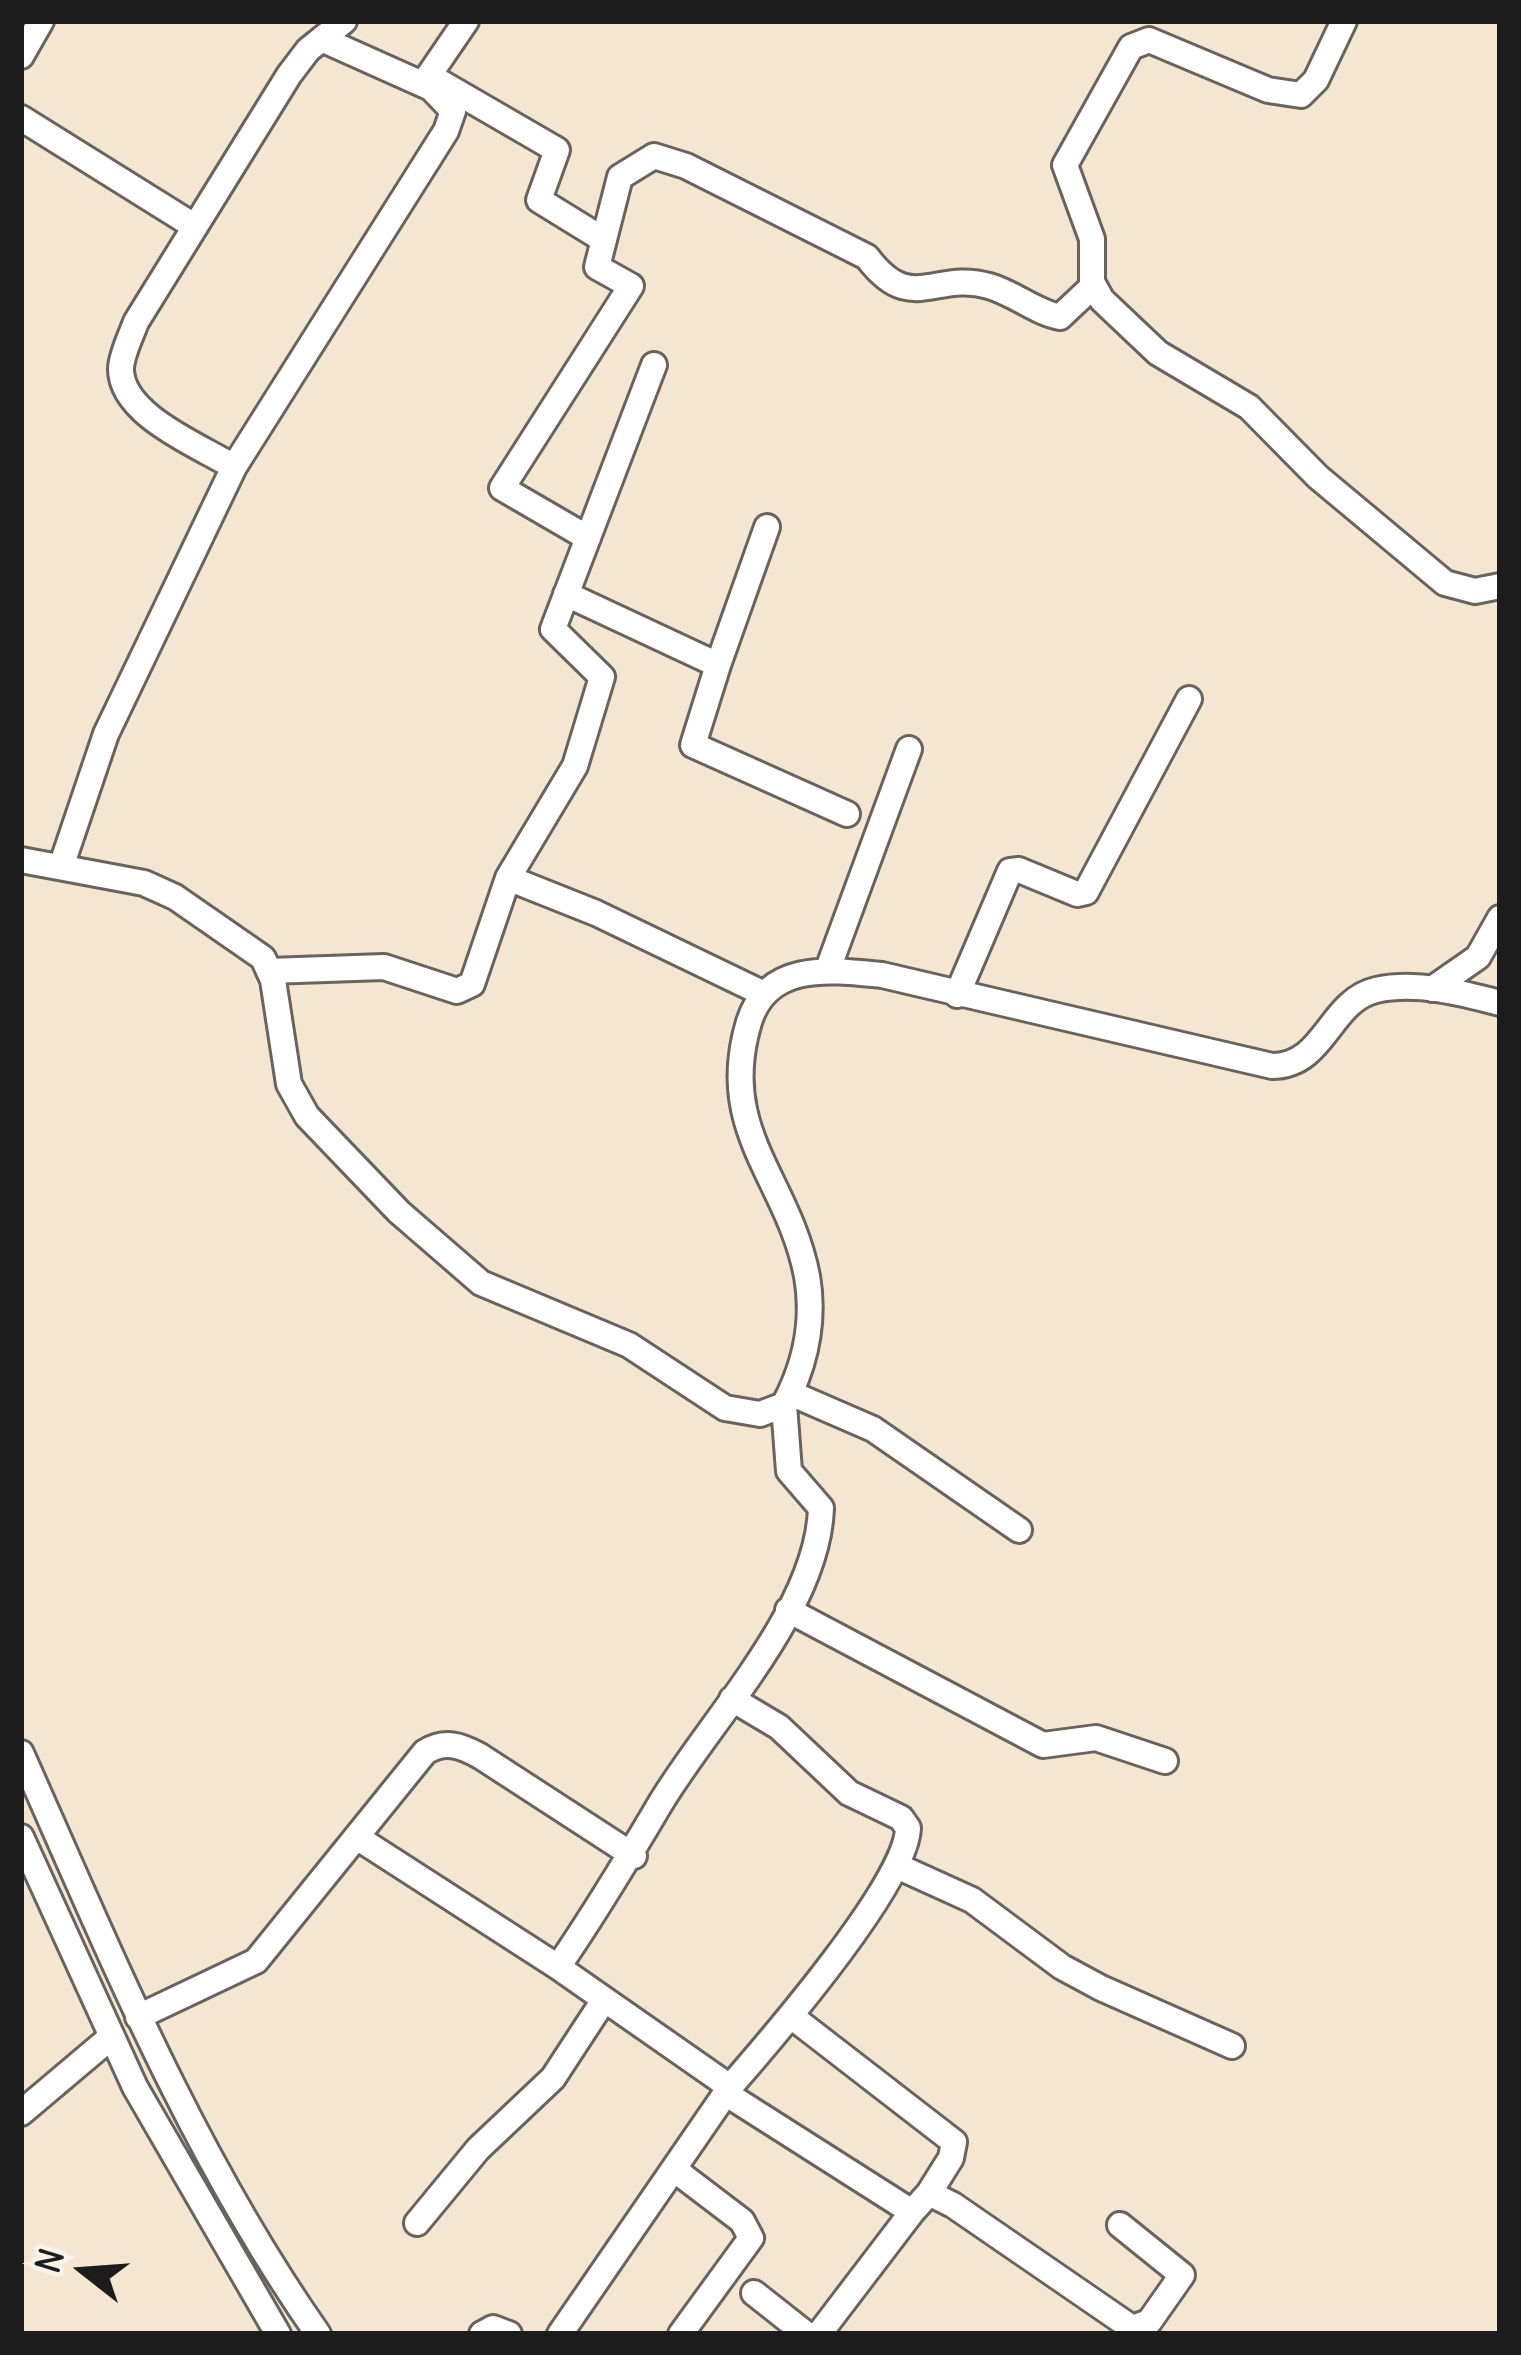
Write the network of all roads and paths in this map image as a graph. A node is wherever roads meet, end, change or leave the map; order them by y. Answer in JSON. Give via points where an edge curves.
{"nodes":[{"id":1,"x":41,"y":21,"type":"edge"},
{"id":2,"x":344,"y":21,"type":"edge"},
{"id":3,"x":466,"y":21,"type":"edge"},
{"id":4,"x":1344,"y":21,"type":"edge"},
{"id":5,"x":326,"y":41,"type":"junction"},
{"id":6,"x":21,"y":56,"type":"edge"},
{"id":7,"x":426,"y":80,"type":"junction"},
{"id":8,"x":21,"y":118,"type":"edge"},
{"id":9,"x":194,"y":226,"type":"junction"},
{"id":10,"x":604,"y":240,"type":"junction"},
{"id":11,"x":1094,"y":286,"type":"junction"},
{"id":12,"x":654,"y":365,"type":"dead end"},
{"id":13,"x":234,"y":467,"type":"junction"},
{"id":14,"x":767,"y":527,"type":"dead end"},
{"id":15,"x":588,"y":538,"type":"junction"},
{"id":16,"x":1500,"y":586,"type":"edge"},
{"id":17,"x":566,"y":594,"type":"junction"},
{"id":18,"x":718,"y":664,"type":"junction"},
{"id":19,"x":1189,"y":699,"type":"dead end"},
{"id":20,"x":910,"y":749,"type":"dead end"},
{"id":21,"x":847,"y":814,"type":"dead end"},
{"id":22,"x":21,"y":860,"type":"edge"},
{"id":23,"x":62,"y":864,"type":"junction"},
{"id":24,"x":508,"y":878,"type":"junction"},
{"id":25,"x":1500,"y":918,"type":"edge"},
{"id":26,"x":828,"y":969,"type":"junction"},
{"id":27,"x":269,"y":971,"type":"junction"},
{"id":28,"x":1432,"y":988,"type":"junction"},
{"id":29,"x":762,"y":993,"type":"junction"},
{"id":30,"x":957,"y":995,"type":"junction"},
{"id":31,"x":1500,"y":1003,"type":"edge"},
{"id":32,"x":787,"y":1399,"type":"junction"},
{"id":33,"x":1019,"y":1530,"type":"dead end"},
{"id":34,"x":788,"y":1610,"type":"junction"},
{"id":35,"x":732,"y":1699,"type":"junction"},
{"id":36,"x":21,"y":1753,"type":"edge"},
{"id":37,"x":1165,"y":1761,"type":"dead end"},
{"id":38,"x":21,"y":1837,"type":"edge"},
{"id":39,"x":358,"y":1838,"type":"junction"},
{"id":40,"x":634,"y":1856,"type":"junction"},
{"id":41,"x":897,"y":1866,"type":"junction"},
{"id":42,"x":558,"y":1967,"type":"junction"},
{"id":43,"x":604,"y":2000,"type":"junction"},
{"id":44,"x":791,"y":2016,"type":"junction"},
{"id":45,"x":137,"y":2017,"type":"junction"},
{"id":46,"x":111,"y":2037,"type":"junction"},
{"id":47,"x":1232,"y":2046,"type":"dead end"},
{"id":48,"x":727,"y":2090,"type":"junction"},
{"id":49,"x":21,"y":2114,"type":"edge"},
{"id":50,"x":675,"y":2170,"type":"junction"},
{"id":51,"x":921,"y":2203,"type":"junction"},
{"id":52,"x":417,"y":2223,"type":"dead end"},
{"id":53,"x":1120,"y":2224,"type":"dead end"},
{"id":54,"x":754,"y":2293,"type":"dead end"},
{"id":55,"x":1131,"y":2331,"type":"edge"},
{"id":56,"x":278,"y":2334,"type":"edge"},
{"id":57,"x":318,"y":2334,"type":"edge"},
{"id":58,"x":482,"y":2334,"type":"edge"},
{"id":59,"x":508,"y":2334,"type":"edge"},
{"id":60,"x":560,"y":2334,"type":"edge"},
{"id":61,"x":681,"y":2334,"type":"edge"},
{"id":62,"x":806,"y":2334,"type":"edge"},
{"id":63,"x":819,"y":2334,"type":"edge"}],
"edges":[{"from":1,"to":6,"type":"street"},
{"from":2,"to":5,"type":"street"},
{"from":3,"to":7,"type":"street"},
{"from":4,"to":11,"type":"street","via":[[1301,95],[1268,90],[1149,40],[1131,46],[1065,165],[1092,238]]},
{"from":5,"to":7,"type":"street"},
{"from":5,"to":9,"type":"street","via":[[289,75]]},
{"from":7,"to":10,"type":"street","via":[[557,150],[539,200]]},
{"from":7,"to":13,"type":"street","via":[[453,111],[446,131]]},
{"from":8,"to":9,"type":"street"},
{"from":9,"to":13,"type":"street","via":[[136,322],[121,364],[124,388],[141,409]]},
{"from":10,"to":11,"type":"street","via":[[620,177],[654,156],[867,257],[884,280],[908,290],[976,283],[1060,317]]},
{"from":10,"to":15,"type":"street","via":[[597,267],[631,286],[502,488]]},
{"from":11,"to":16,"type":"street","via":[[1147,344],[1249,407],[1445,583],[1475,591]]},
{"from":12,"to":15,"type":"street"},
{"from":13,"to":23,"type":"street","via":[[106,734]]},
{"from":14,"to":18,"type":"street"},
{"from":15,"to":17,"type":"street"},
{"from":17,"to":18,"type":"street"},
{"from":17,"to":24,"type":"street","via":[[553,629],[602,677],[574,766]]},
{"from":18,"to":21,"type":"street","via":[[694,745]]},
{"from":19,"to":30,"type":"street","via":[[1085,892],[1010,871]]},
{"from":20,"to":26,"type":"street"},
{"from":22,"to":23,"type":"street"},
{"from":23,"to":27,"type":"street","via":[[175,897],[238,937]]},
{"from":24,"to":27,"type":"street","via":[[466,990],[384,967]]},
{"from":24,"to":29,"type":"street"},
{"from":25,"to":28,"type":"street","via":[[1478,957]]},
{"from":26,"to":29,"type":"street"},
{"from":26,"to":30,"type":"street"},
{"from":27,"to":32,"type":"street","via":[[296,1100],[441,1252],[481,1283],[629,1345],[724,1408],[760,1414]]},
{"from":28,"to":30,"type":"street","via":[[1375,990],[1354,1002],[1306,1058],[1272,1066]]},
{"from":28,"to":31,"type":"street"},
{"from":29,"to":32,"type":"street","via":[[736,1087],[807,1278],[807,1344]]},
{"from":32,"to":33,"type":"street","via":[[873,1429]]},
{"from":32,"to":34,"type":"street","via":[[789,1471],[821,1508],[816,1543]]},
{"from":34,"to":35,"type":"street"},
{"from":34,"to":37,"type":"street","via":[[1043,1745],[1096,1738]]},
{"from":35,"to":40,"type":"street"},
{"from":35,"to":41,"type":"street","via":[[779,1727],[849,1792],[901,1818],[908,1840]]},
{"from":36,"to":45,"type":"street"},
{"from":38,"to":46,"type":"street"},
{"from":39,"to":40,"type":"street","via":[[425,1752],[450,1744]]},
{"from":39,"to":42,"type":"street"},
{"from":39,"to":45,"type":"street","via":[[256,1961]]},
{"from":40,"to":42,"type":"street"},
{"from":41,"to":44,"type":"street"},
{"from":41,"to":47,"type":"street","via":[[972,1900],[1101,1988]]},
{"from":42,"to":43,"type":"street"},
{"from":43,"to":48,"type":"street"},
{"from":43,"to":52,"type":"street","via":[[553,2078]]},
{"from":44,"to":48,"type":"street"},
{"from":44,"to":51,"type":"street","via":[[954,2142]]},
{"from":45,"to":57,"type":"street"},
{"from":46,"to":49,"type":"street"},
{"from":46,"to":56,"type":"street"},
{"from":48,"to":50,"type":"street"},
{"from":48,"to":51,"type":"street"},
{"from":50,"to":60,"type":"street"},
{"from":50,"to":61,"type":"street","via":[[751,2238]]},
{"from":51,"to":55,"type":"street"},
{"from":51,"to":63,"type":"street"},
{"from":53,"to":55,"type":"street","via":[[1182,2275],[1149,2321]]},
{"from":54,"to":62,"type":"street"},
{"from":58,"to":59,"type":"street"}]}
